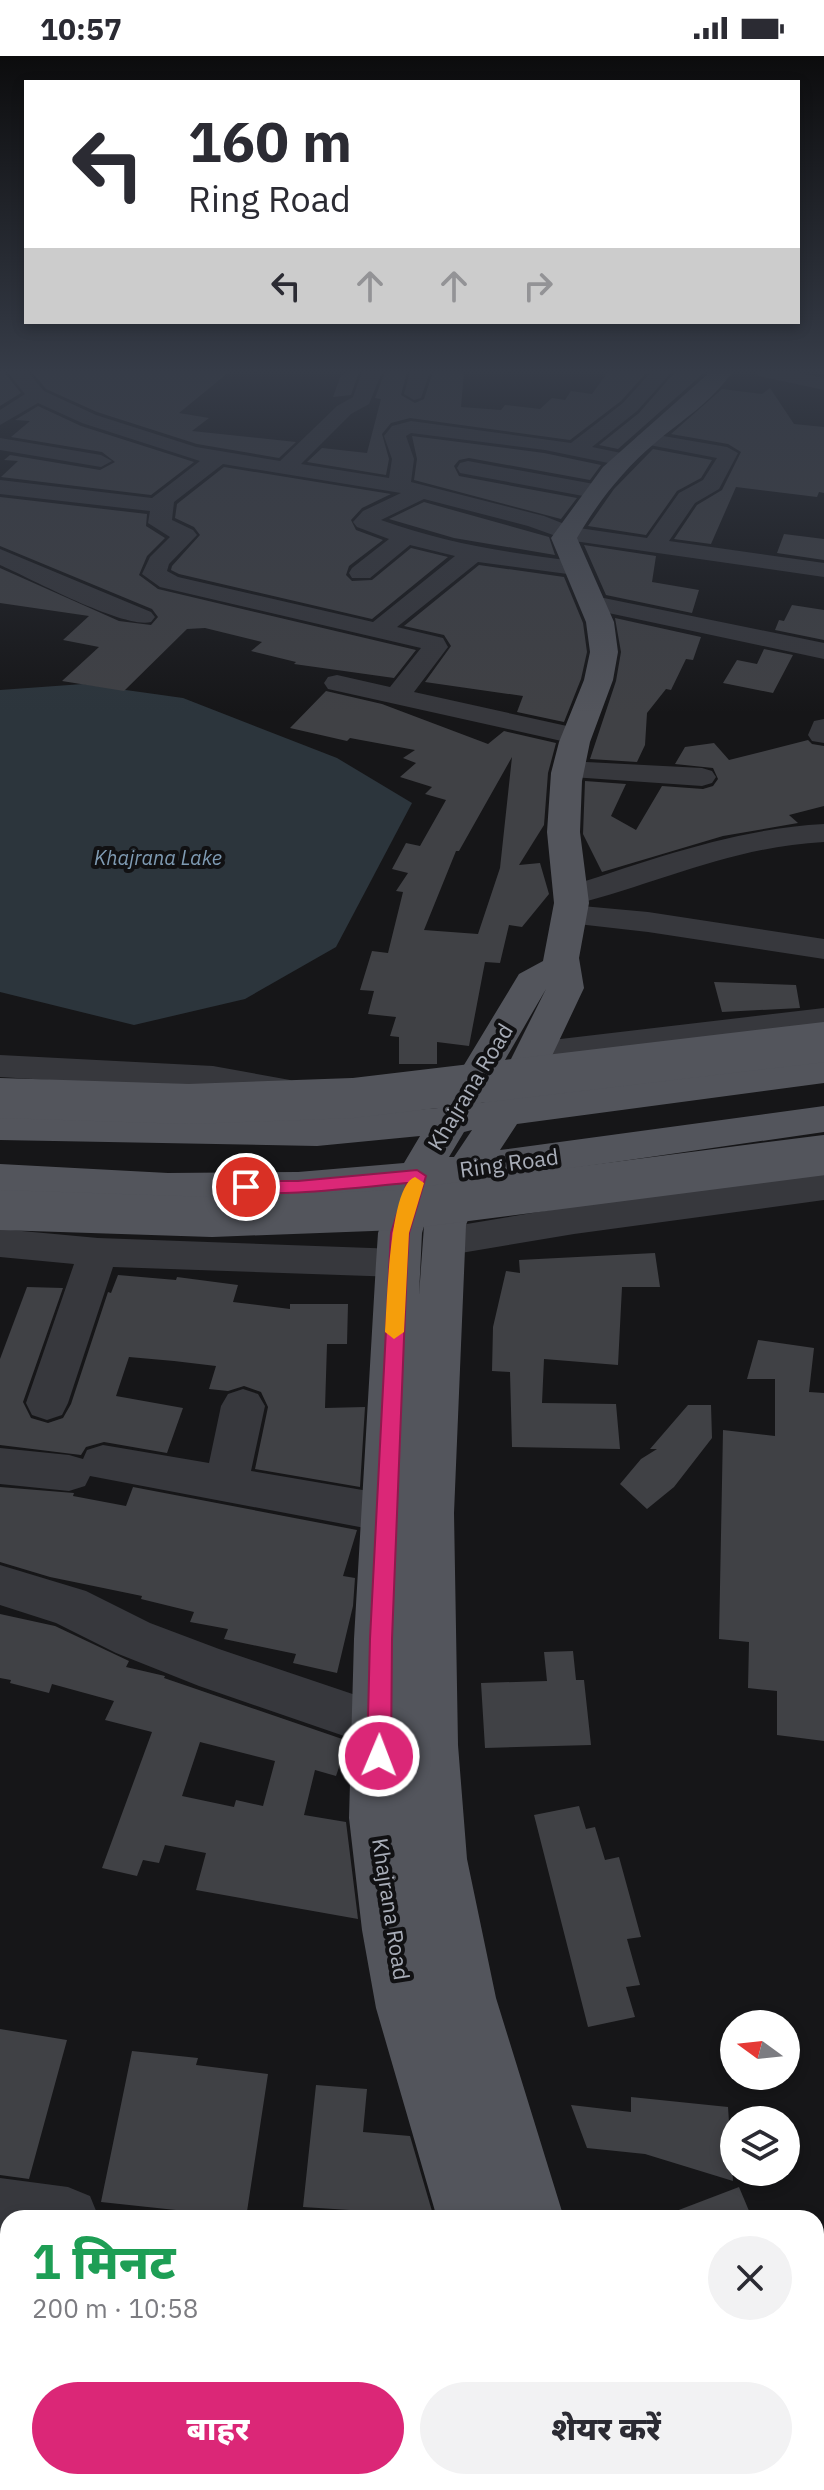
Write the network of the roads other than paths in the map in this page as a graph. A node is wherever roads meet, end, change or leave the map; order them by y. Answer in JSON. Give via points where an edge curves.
{"nodes":[{"id":1,"x":179,"y":486,"type":"edge"},
{"id":2,"x":388,"y":486,"type":"edge"},
{"id":3,"x":409,"y":486,"type":"edge"},
{"id":4,"x":564,"y":486,"type":"edge"},
{"id":5,"x":599,"y":486,"type":"edge"},
{"id":6,"x":708,"y":486,"type":"edge"},
{"id":7,"x":0,"y":487,"type":"edge"},
{"id":8,"x":410,"y":489,"type":"junction"},
{"id":9,"x":594,"y":491,"type":"junction"},
{"id":10,"x":161,"y":506,"type":"junction"},
{"id":11,"x":567,"y":533,"type":"junction"},
{"id":12,"x":406,"y":537,"type":"junction"},
{"id":13,"x":654,"y":545,"type":"junction"},
{"id":14,"x":473,"y":554,"type":"junction"},
{"id":15,"x":0,"y":556,"type":"edge"},
{"id":16,"x":23,"y":567,"type":"junction"},
{"id":17,"x":575,"y":568,"type":"junction"},
{"id":18,"x":824,"y":570,"type":"edge"},
{"id":19,"x":361,"y":573,"type":"dead end"},
{"id":20,"x":0,"y":589,"type":"edge"},
{"id":21,"x":594,"y":603,"type":"junction"},
{"id":22,"x":142,"y":617,"type":"dead end"},
{"id":23,"x":377,"y":631,"type":"junction"},
{"id":24,"x":824,"y":651,"type":"edge"},
{"id":25,"x":337,"y":683,"type":"dead end"},
{"id":26,"x":397,"y":696,"type":"junction"},
{"id":27,"x":575,"y":736,"type":"junction"},
{"id":28,"x":567,"y":770,"type":"junction"},
{"id":29,"x":702,"y":777,"type":"dead end"},
{"id":30,"x":824,"y":833,"type":"edge"},
{"id":31,"x":572,"y":906,"type":"junction"},
{"id":32,"x":824,"y":949,"type":"edge"},
{"id":33,"x":558,"y":968,"type":"junction"},
{"id":34,"x":824,"y":1019,"type":"edge"},
{"id":35,"x":824,"y":1042,"type":"edge"},
{"id":36,"x":535,"y":1053,"type":"junction"},
{"id":37,"x":0,"y":1066,"type":"edge"},
{"id":38,"x":824,"y":1070,"type":"edge"},
{"id":39,"x":0,"y":1098,"type":"edge"},
{"id":40,"x":505,"y":1112,"type":"junction"},
{"id":41,"x":824,"y":1119,"type":"edge"},
{"id":42,"x":450,"y":1120,"type":"junction"},
{"id":43,"x":0,"y":1126,"type":"edge"},
{"id":44,"x":317,"y":1132,"type":"junction"},
{"id":45,"x":824,"y":1155,"type":"edge"},
{"id":46,"x":442,"y":1172,"type":"junction"},
{"id":47,"x":0,"y":1178,"type":"edge"},
{"id":48,"x":824,"y":1187,"type":"edge"},
{"id":49,"x":2,"y":1239,"type":"edge"},
{"id":50,"x":98,"y":1252,"type":"junction"},
{"id":51,"x":420,"y":1252,"type":"junction"},
{"id":52,"x":47,"y":1403,"type":"dead end"},
{"id":53,"x":243,"y":1406,"type":"dead end"},
{"id":54,"x":0,"y":1466,"type":"edge"},
{"id":55,"x":226,"y":1485,"type":"junction"},
{"id":56,"x":407,"y":1513,"type":"junction"},
{"id":57,"x":0,"y":1585,"type":"edge"},
{"id":58,"x":405,"y":1638,"type":"junction"},
{"id":59,"x":379,"y":1725,"type":"junction"},
{"id":60,"x":469,"y":2210,"type":"edge"},
{"id":61,"x":528,"y":2210,"type":"edge"}],
"edges":[{"from":1,"to":10,"type":"street"},
{"from":2,"to":8,"type":"street"},
{"from":3,"to":8,"type":"street"},
{"from":4,"to":9,"type":"street"},
{"from":5,"to":9,"type":"main road"},
{"from":6,"to":13,"type":"street","via":[[687,498]]},
{"from":7,"to":10,"type":"street"},
{"from":8,"to":11,"type":"street"},
{"from":8,"to":12,"type":"street","via":[[365,521]]},
{"from":9,"to":11,"type":"main road"},
{"from":10,"to":23,"type":"street","via":[[161,525],[185,535],[154,569],[160,578]]},
{"from":11,"to":13,"type":"street"},
{"from":11,"to":17,"type":"main road","via":[[564,538]]},
{"from":12,"to":14,"type":"street"},
{"from":12,"to":19,"type":"street"},
{"from":13,"to":18,"type":"street"},
{"from":14,"to":17,"type":"street"},
{"from":14,"to":23,"type":"street"},
{"from":15,"to":16,"type":"street"},
{"from":16,"to":20,"type":"street"},
{"from":16,"to":22,"type":"street"},
{"from":17,"to":21,"type":"main road"},
{"from":21,"to":24,"type":"street"},
{"from":21,"to":27,"type":"main road","via":[[604,654]]},
{"from":23,"to":26,"type":"street","via":[[435,644]]},
{"from":25,"to":26,"type":"street"},
{"from":26,"to":27,"type":"street"},
{"from":27,"to":28,"type":"main road"},
{"from":28,"to":29,"type":"street"},
{"from":28,"to":31,"type":"main road","via":[[563,823]]},
{"from":30,"to":31,"type":"street","via":[[797,833],[718,850]]},
{"from":31,"to":32,"type":"street"},
{"from":31,"to":33,"type":"main road","name":"Khajrana Road"},
{"from":33,"to":36,"type":"main road","name":"Khajrana Road","via":[[566,988]]},
{"from":33,"to":42,"type":"main road","name":"Khajrana Road","via":[[532,982]]},
{"from":34,"to":36,"type":"street"},
{"from":35,"to":39,"type":"main road","bridge":true,"via":[[353,1098],[189,1104]]},
{"from":36,"to":40,"type":"main road","name":"Khajrana Road"},
{"from":37,"to":44,"type":"street","via":[[213,1078],[277,1088],[309,1108]]},
{"from":38,"to":40,"type":"main road"},
{"from":40,"to":42,"type":"main road"},
{"from":40,"to":46,"type":"main road","name":"Khajrana Road"},
{"from":41,"to":46,"type":"main road","name":"Ring Road"},
{"from":42,"to":44,"type":"main road"},
{"from":42,"to":46,"type":"main road","name":"Khajrana Road"},
{"from":43,"to":44,"type":"main road"},
{"from":45,"to":49,"type":"main road","name":"Ring Road","bridge":true,"via":[[398,1210],[212,1217]]},
{"from":46,"to":47,"type":"main road","name":"Ring Road","via":[[298,1187],[168,1188]]},
{"from":46,"to":51,"type":"main road","name":"Khajrana Road","via":[[445,1225]]},
{"from":48,"to":51,"type":"street","via":[[574,1220]]},
{"from":49,"to":50,"type":"street"},
{"from":50,"to":51,"type":"street"},
{"from":50,"to":52,"type":"street"},
{"from":51,"to":56,"type":"main road","name":"Khajrana Road"},
{"from":53,"to":55,"type":"street"},
{"from":54,"to":55,"type":"street","via":[[86,1468]]},
{"from":55,"to":56,"type":"street"},
{"from":56,"to":58,"type":"main road","name":"Khajrana Road"},
{"from":57,"to":59,"type":"street","via":[[69,1606],[216,1670]]},
{"from":58,"to":59,"type":"main road","name":"Khajrana Road"},
{"from":58,"to":61,"type":"main road","name":"Khajrana Road","via":[[430,1745],[438,1859],[465,1998]]},
{"from":59,"to":60,"type":"main road","name":"Khajrana Road","via":[[378,1818],[392,1930],[407,2008]]}]}
